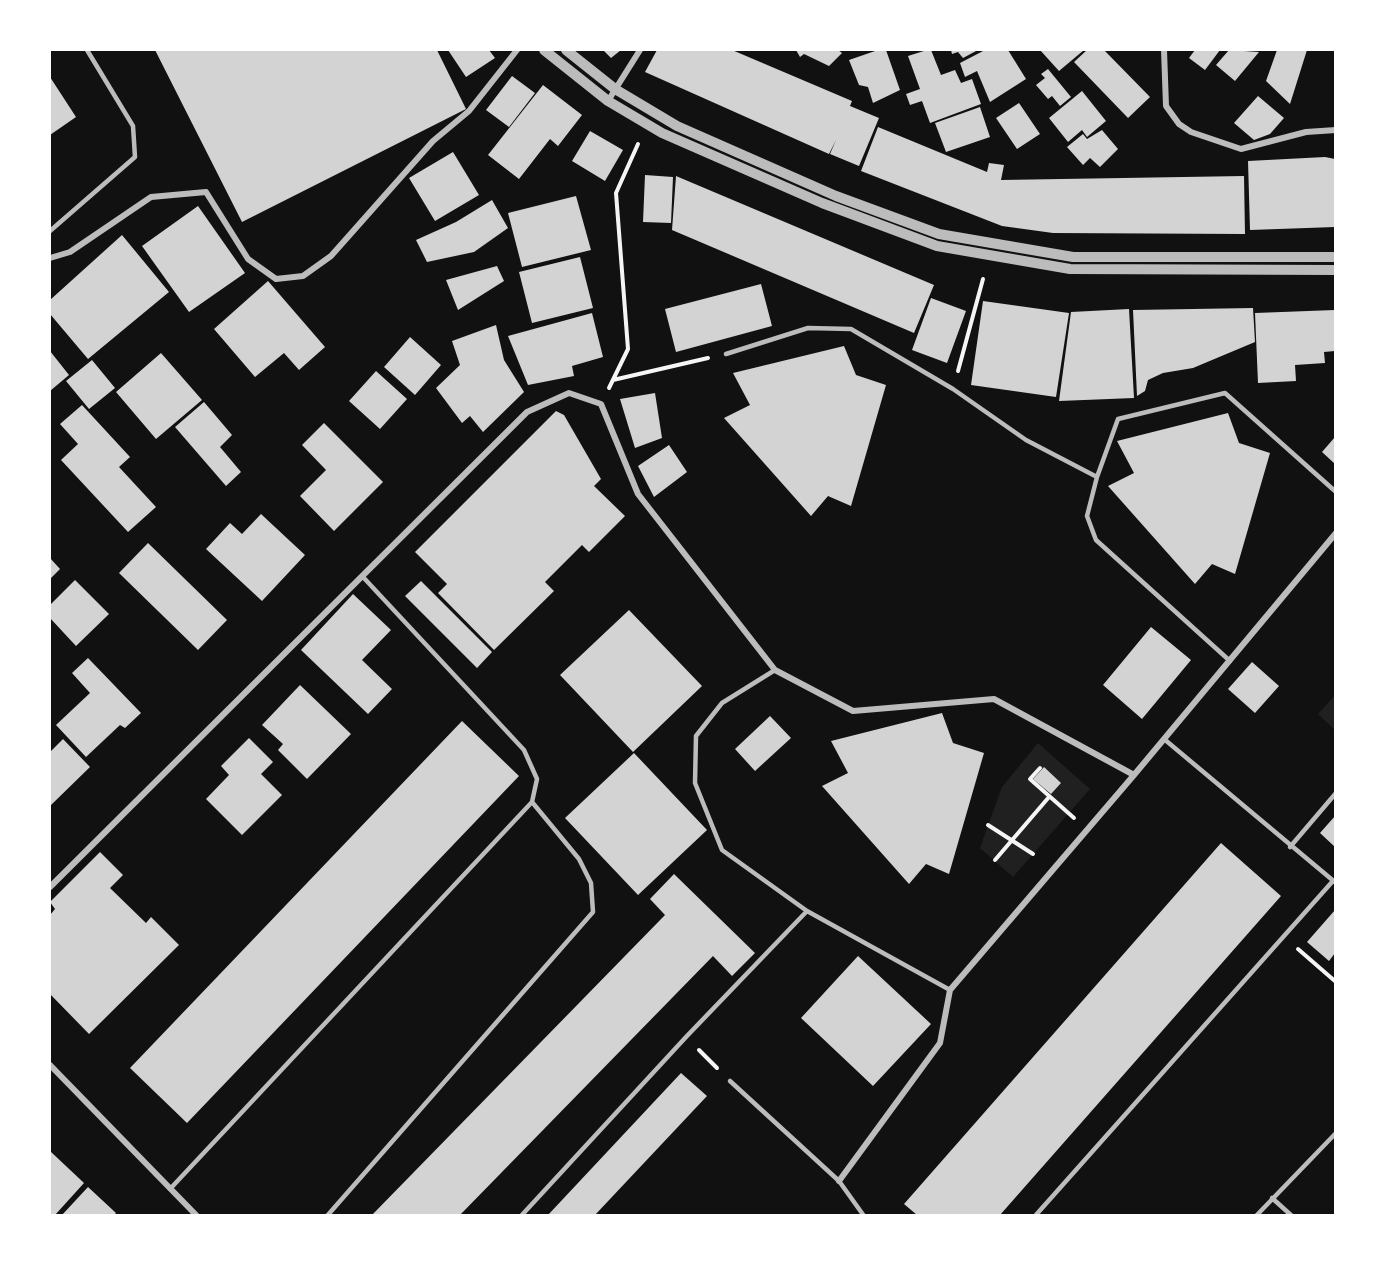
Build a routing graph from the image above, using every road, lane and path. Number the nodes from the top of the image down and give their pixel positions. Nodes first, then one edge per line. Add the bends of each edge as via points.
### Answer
1 (87, 50) edge
2 (517, 50) edge
3 (544, 50) edge
4 (566, 50) edge
5 (640, 50) edge
6 (1164, 50) edge
7 (615, 89) junction
8 (608, 101) junction
9 (646, 125) junction
10 (1335, 130) edge
11 (50, 231) edge
12 (1335, 257) edge
13 (50, 258) edge
14 (1335, 270) edge
15 (983, 279) dead end
16 (726, 354) joint
17 (612, 380) junction
18 (953, 389) junction
19 (600, 404) junction
20 (1097, 477) junction
21 (1335, 492) edge
22 (1335, 533) edge
23 (363, 577) junction
24 (1230, 661) junction
25 (775, 670) junction
26 (1164, 739) junction
27 (1040, 768) dead end
28 (1134, 775) junction
29 (1335, 793) edge
30 (1049, 797) junction
31 (532, 802) junction
32 (988, 825) dead end
33 (1087, 830) junction
34 (1012, 840) junction
35 (1290, 847) junction
36 (1033, 854) dead end
37 (994, 860) dead end
38 (1334, 883) edge
39 (50, 887) edge
40 (807, 911) junction
41 (1284, 937) junction
42 (1335, 982) edge
43 (950, 990) junction
44 (686, 1037) junction
45 (50, 1065) edge
46 (730, 1081) joint
47 (1335, 1133) edge
48 (839, 1181) junction
49 (170, 1190) junction
50 (1272, 1198) junction
51 (197, 1215) edge
52 (327, 1215) edge
53 (521, 1215) edge
54 (864, 1215) edge
55 (1035, 1215) edge
56 (1256, 1215) edge
57 (1292, 1215) edge

1 - 11 lane via 133,126 135,157
2 - 13 street via 469,111 433,141 331,256 303,276 276,279 248,260 206,192 151,197 70,252
3 - 8 street
4 - 7 street
5 - 7 street
6 - 10 street via 1166,106 1179,124 1191,132 1242,149 1306,132
7 - 8 street
7 - 12 street via 677,126 836,196 939,234 1072,257
8 - 9 street
9 - 14 street via 822,204 937,246 1070,269
9 - 17 path via 616,193 628,349
15 - 18 path
16 - 17 path
16 - 18 lane via 808,328 851,329
17 - 19 path
18 - 20 lane via 1026,440
19 - 23 street via 569,393 527,412
19 - 25 street via 638,494
20 - 21 lane via 1118,419 1225,393
20 - 24 lane via 1087,516 1096,540
22 - 24 street
23 - 31 lane via 524,750 537,779
23 - 39 street
24 - 26 street
25 - 28 street via 853,711 994,699
25 - 40 lane via 722,703 696,736 695,783 722,850
26 - 28 street
26 - 35 lane
27 - 30 path via 1030,779
28 - 33 street
29 - 35 lane
30 - 33 path
30 - 34 path
31 - 49 lane
31 - 52 lane via 579,859 591,883 593,912
32 - 34 path
33 - 43 street
34 - 36 path
34 - 37 path
35 - 38 lane
38 - 41 lane
40 - 43 lane
40 - 44 lane
41 - 42 path
41 - 55 lane
43 - 48 street via 940,1043
44 - 46 path
44 - 53 lane
45 - 49 street
46 - 48 lane
47 - 50 lane
48 - 54 lane
49 - 51 street
50 - 56 lane
50 - 57 lane

